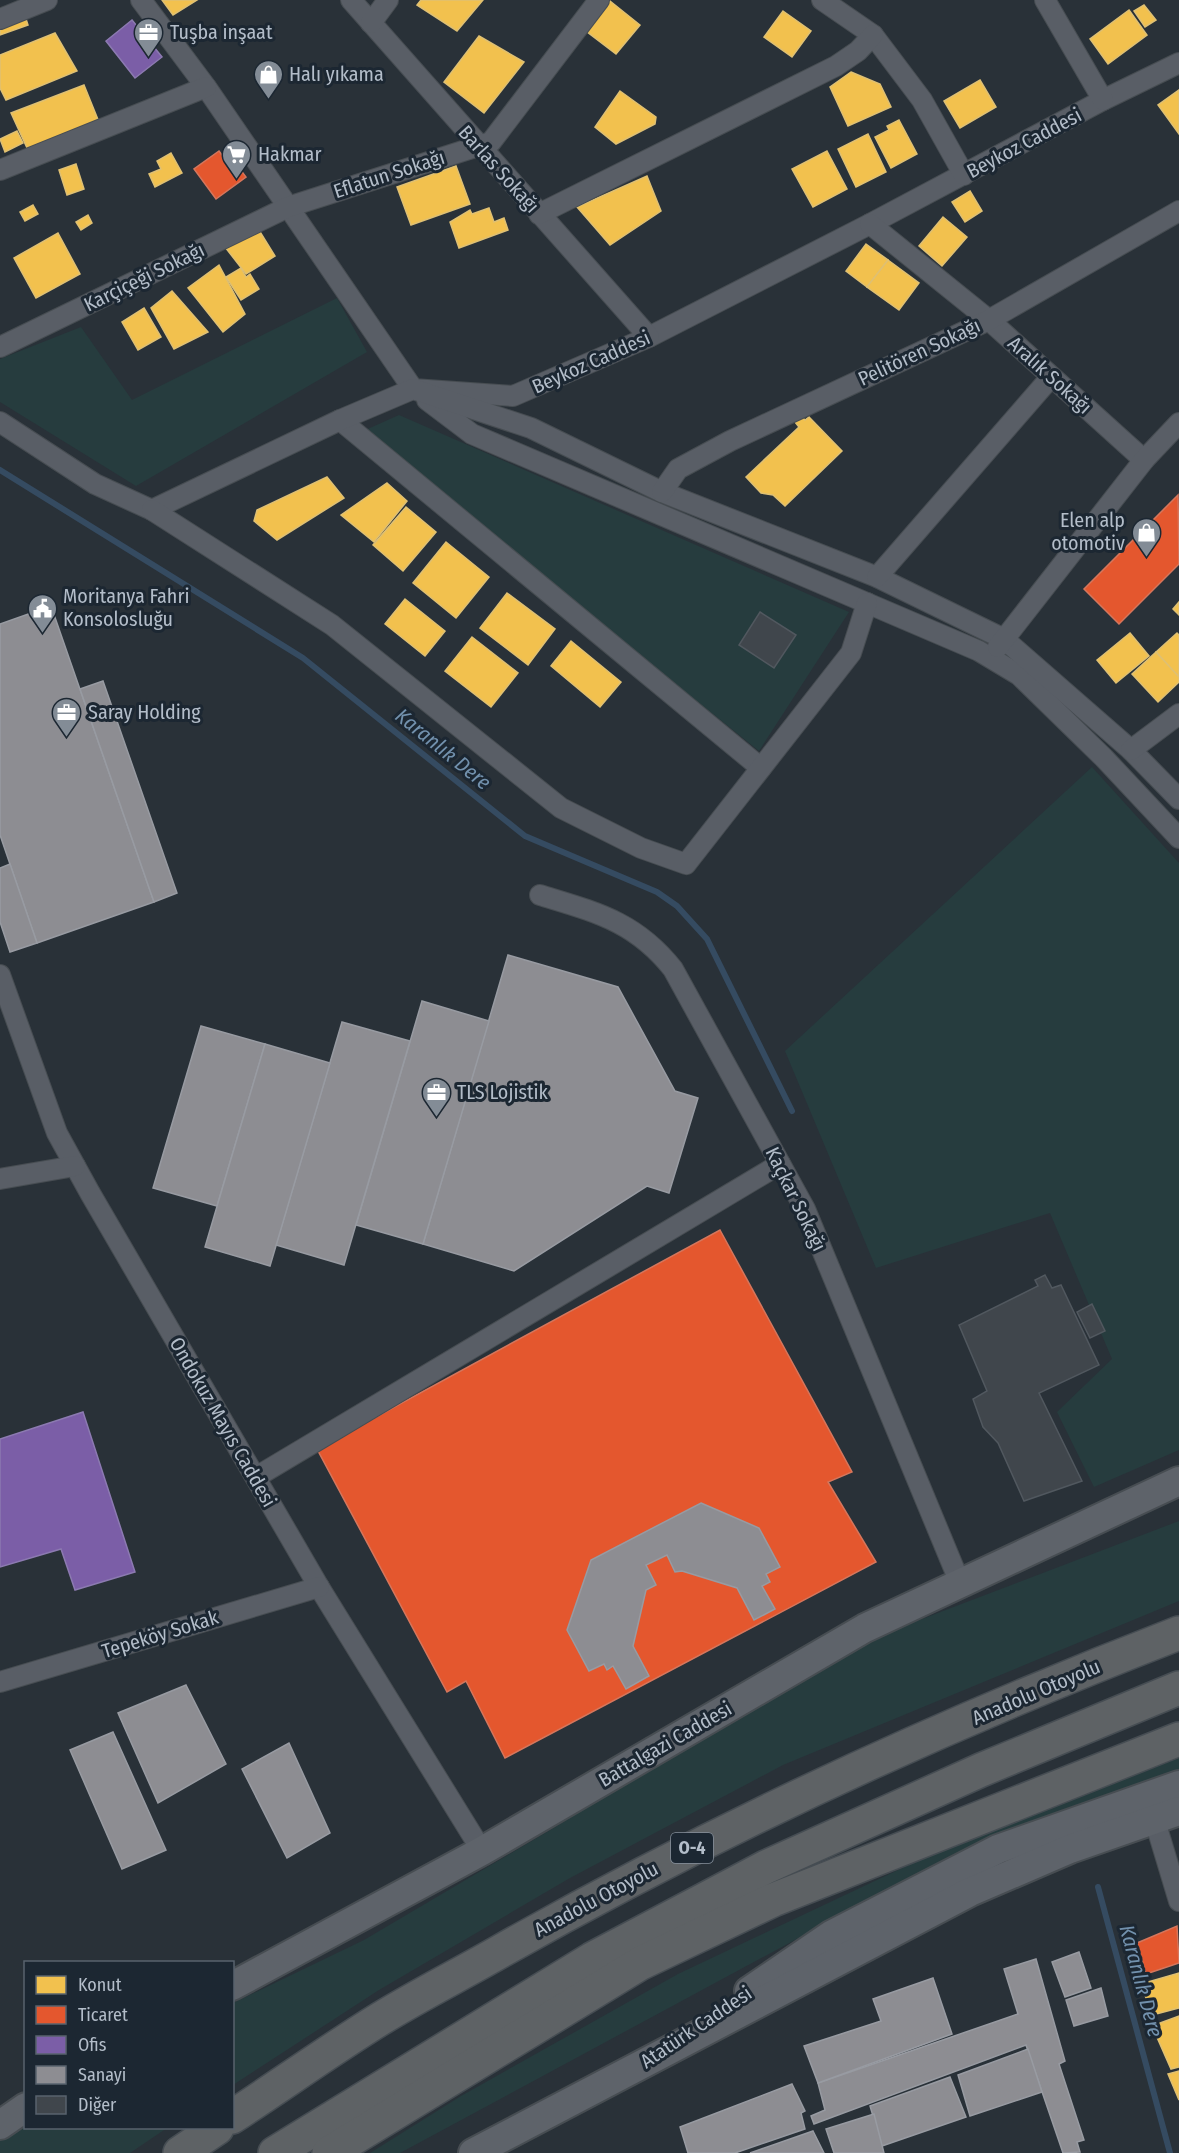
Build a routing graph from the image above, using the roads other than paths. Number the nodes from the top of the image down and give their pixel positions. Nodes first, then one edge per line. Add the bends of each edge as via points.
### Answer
1 (47, 0) edge
2 (141, 0) edge
3 (351, 0) edge
4 (388, 0) edge
5 (599, 0) edge
6 (822, 0) edge
7 (1045, 0) edge
8 (0, 19) edge
9 (371, 23) junction
10 (873, 35) junction
11 (1179, 63) edge
12 (206, 87) junction
13 (1103, 100) junction
14 (478, 146) junction
15 (0, 170) edge
16 (964, 175) junction
17 (288, 207) junction
18 (1179, 211) edge
19 (539, 214) junction
20 (870, 224) junction
21 (989, 320) junction
22 (649, 337) junction
23 (0, 347) edge
24 (1051, 377) junction
25 (413, 389) junction
26 (340, 420) junction
27 (0, 422) edge
28 (1179, 423) edge
29 (1144, 460) junction
30 (662, 492) junction
31 (152, 510) junction
32 (877, 577) junction
33 (867, 603) junction
34 (1004, 639) junction
35 (989, 657) junction
36 (1179, 714) edge
37 (1131, 750) junction
38 (761, 768) junction
39 (1179, 799) edge
40 (1179, 838) edge
41 (540, 895) dead end
42 (0, 975) edge
43 (780, 1164) junction
44 (75, 1166) junction
45 (0, 1179) edge
46 (256, 1477) junction
47 (1179, 1481) edge
48 (1179, 1490) edge
49 (1104, 1515) junction
50 (960, 1583) junction
51 (319, 1587) junction
52 (1179, 1633) edge
53 (0, 1682) edge
54 (1179, 1688) edge
55 (1179, 1739) edge
56 (1179, 1785) edge
57 (1167, 1815) edge
58 (482, 1851) junction
59 (1179, 1901) edge
60 (234, 1985) edge
61 (631, 2072) junction
62 (24, 2108) edge
63 (234, 2116) edge
64 (0, 2125) edge
65 (214, 2129) edge
66 (180, 2153) edge
67 (275, 2153) edge
68 (329, 2153) edge
69 (473, 2153) edge

1 - 8 street
2 - 12 street
3 - 9 street, Barlas Sokağı
4 - 9 street
5 - 14 street, Eflatun Sokağı via 491,142
6 - 10 street
7 - 13 street
9 - 14 street, Barlas Sokağı
10 - 16 street via 922,100
10 - 19 street via 836,66
11 - 13 street, Beykoz Caddesi
12 - 15 street
12 - 17 street
13 - 16 street, Beykoz Caddesi
14 - 17 street, Eflatun Sokağı
14 - 19 street, Barlas Sokağı
16 - 20 street, Beykoz Caddesi
17 - 23 street, Karçiçeği Sokağı
17 - 25 street
18 - 21 street, Pelitören Sokağı
19 - 22 street, Barlas Sokağı
20 - 21 street, Aralık Sokağı
20 - 22 street, Beykoz Caddesi
21 - 24 street, Aralık Sokağı
21 - 30 street, Pelitören Sokağı via 730,441 678,469
22 - 25 street, Beykoz Caddesi via 513,396
24 - 29 street, Aralık Sokağı
24 - 32 street
25 - 26 street
25 - 30 street via 531,428
25 - 33 street via 472,434
26 - 31 street
26 - 38 street
27 - 31 street via 95,484
28 - 29 street
29 - 34 street
30 - 32 street
31 - 38 street via 332,625 561,808 641,848 686,864
32 - 34 street
33 - 35 street
33 - 38 street via 851,653
34 - 35 street
34 - 37 street
35 - 40 street via 1018,675
36 - 37 street
37 - 39 street
41 - 43 street, Kaçkar Sokağı via 616,920 662,955 684,987
42 - 44 street, Ondokuz Mayıs Caddesi via 57,1132
43 - 46 street
43 - 50 street, Kaçkar Sokağı via 805,1209
44 - 45 street
44 - 46 street, Ondokuz Mayıs Caddesi
46 - 51 street, Ondokuz Mayıs Caddesi
47 - 49 main road, Battalgazi Caddesi
48 - 49 main road, Battalgazi Caddesi
49 - 50 main road, Battalgazi Caddesi
50 - 58 main road, Battalgazi Caddesi via 865,1628
51 - 53 street, Tepeköy Sokak
51 - 58 street, Ondokuz Mayıs Caddesi
52 - 63 highway, Anadolu Otoyolu / O-4 via 1104,1662 755,1816 584,1904 380,2019
54 - 67 highway, O-4 via 1021,1752 766,1866 592,1959
55 - 68 highway via 773,1900 651,1958
56 - 61 main road, Atatürk Caddesi via 998,1849 831,1935
57 - 59 street
57 - 61 main road, Atatürk Caddesi via 1070,1849 970,1892
58 - 60 main road, Battalgazi Caddesi
61 - 69 main road
62 - 64 main road
65 - 66 highway

